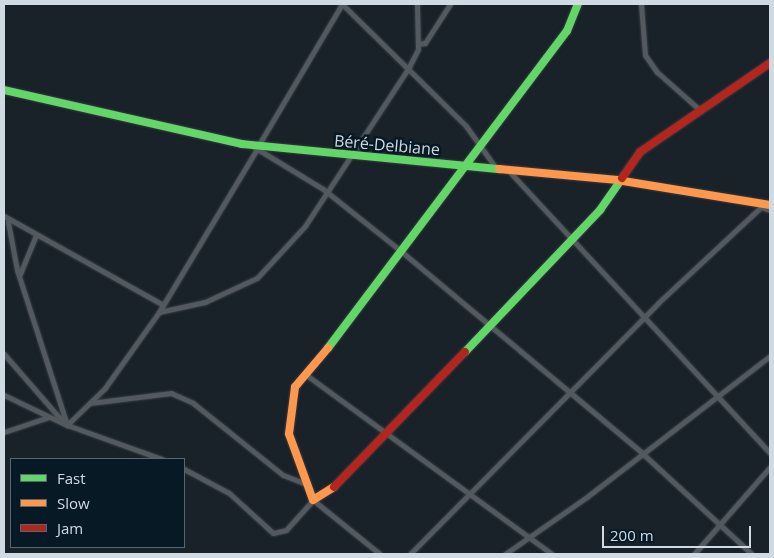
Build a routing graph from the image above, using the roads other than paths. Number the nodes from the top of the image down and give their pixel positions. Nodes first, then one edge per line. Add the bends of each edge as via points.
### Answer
1 (417, 4) edge
2 (450, 4) edge
3 (578, 4) edge
4 (641, 4) edge
5 (418, 44) junction
6 (770, 63) edge
7 (409, 67) junction
8 (4, 90) edge
9 (701, 111) junction
10 (255, 146) junction
11 (483, 146) junction
12 (352, 155) junction
13 (467, 166) junction
14 (496, 168) junction
15 (507, 169) junction
16 (617, 180) junction
17 (327, 193) junction
18 (770, 205) edge
19 (761, 207) junction
20 (770, 210) edge
21 (4, 216) edge
22 (8, 222) junction
23 (36, 235) junction
24 (571, 239) junction
25 (403, 252) junction
26 (20, 274) junction
27 (163, 305) junction
28 (159, 312) junction
29 (644, 318) junction
30 (487, 324) junction
31 (4, 354) edge
32 (770, 356) edge
33 (305, 374) junction
34 (4, 395) edge
35 (569, 395) junction
36 (719, 396) junction
37 (90, 403) junction
38 (48, 416) junction
39 (66, 425) junction
40 (388, 430) junction
41 (4, 432) edge
42 (642, 453) junction
43 (770, 453) edge
44 (159, 458) edge
45 (770, 467) edge
46 (185, 470) edge
47 (307, 484) junction
48 (469, 492) junction
49 (313, 500) junction
50 (720, 524) junction
51 (526, 540) junction
52 (380, 554) edge
53 (410, 554) edge
54 (505, 554) edge
55 (552, 554) edge
56 (694, 554) edge
57 (752, 554) edge

1 - 5 street
2 - 5 street via 425,43
3 - 11 street via 567,31
4 - 9 street via 645,55 657,72
5 - 7 street
6 - 9 street
7 - 10 street via 342,4
7 - 11 street
7 - 12 street
8 - 10 street, Béré-Delbiane
9 - 16 street via 640,152
10 - 12 street, Béré-Delbiane
10 - 17 street
10 - 27 street
11 - 13 street
11 - 14 street
12 - 13 street, Béré-Delbiane
12 - 17 street
13 - 14 street, Béré-Delbiane
13 - 25 street
14 - 15 street, Béré-Delbiane
15 - 16 street, Béré-Delbiane
15 - 24 street
16 - 19 street, Béré-Delbiane
16 - 24 street via 600,210
17 - 25 street
17 - 28 street via 305,226 258,278 205,302
18 - 19 street, Béré-Delbiane
19 - 20 street
19 - 29 street
21 - 22 street
22 - 23 street
22 - 26 street
23 - 26 street
23 - 27 street
24 - 29 street
24 - 30 street
25 - 30 street
25 - 33 street
26 - 39 street
27 - 28 street
28 - 37 street
29 - 35 street
29 - 36 street
30 - 35 street
30 - 40 street
31 - 39 street
32 - 36 street
33 - 40 street
33 - 47 street via 295,387 289,434
34 - 38 street
35 - 42 street
35 - 48 street via 500,467
36 - 42 street
36 - 43 street
37 - 39 street
37 - 47 street via 171,393 200,409 283,475
38 - 39 street
38 - 41 street
39 - 44 street
40 - 48 street
40 - 49 street via 343,481
42 - 50 street
42 - 51 street
45 - 50 street
46 - 49 street via 229,493 273,533 286,530
47 - 49 street
48 - 51 street
48 - 53 street
49 - 52 street
50 - 56 street
50 - 57 street
51 - 54 street
51 - 55 street

